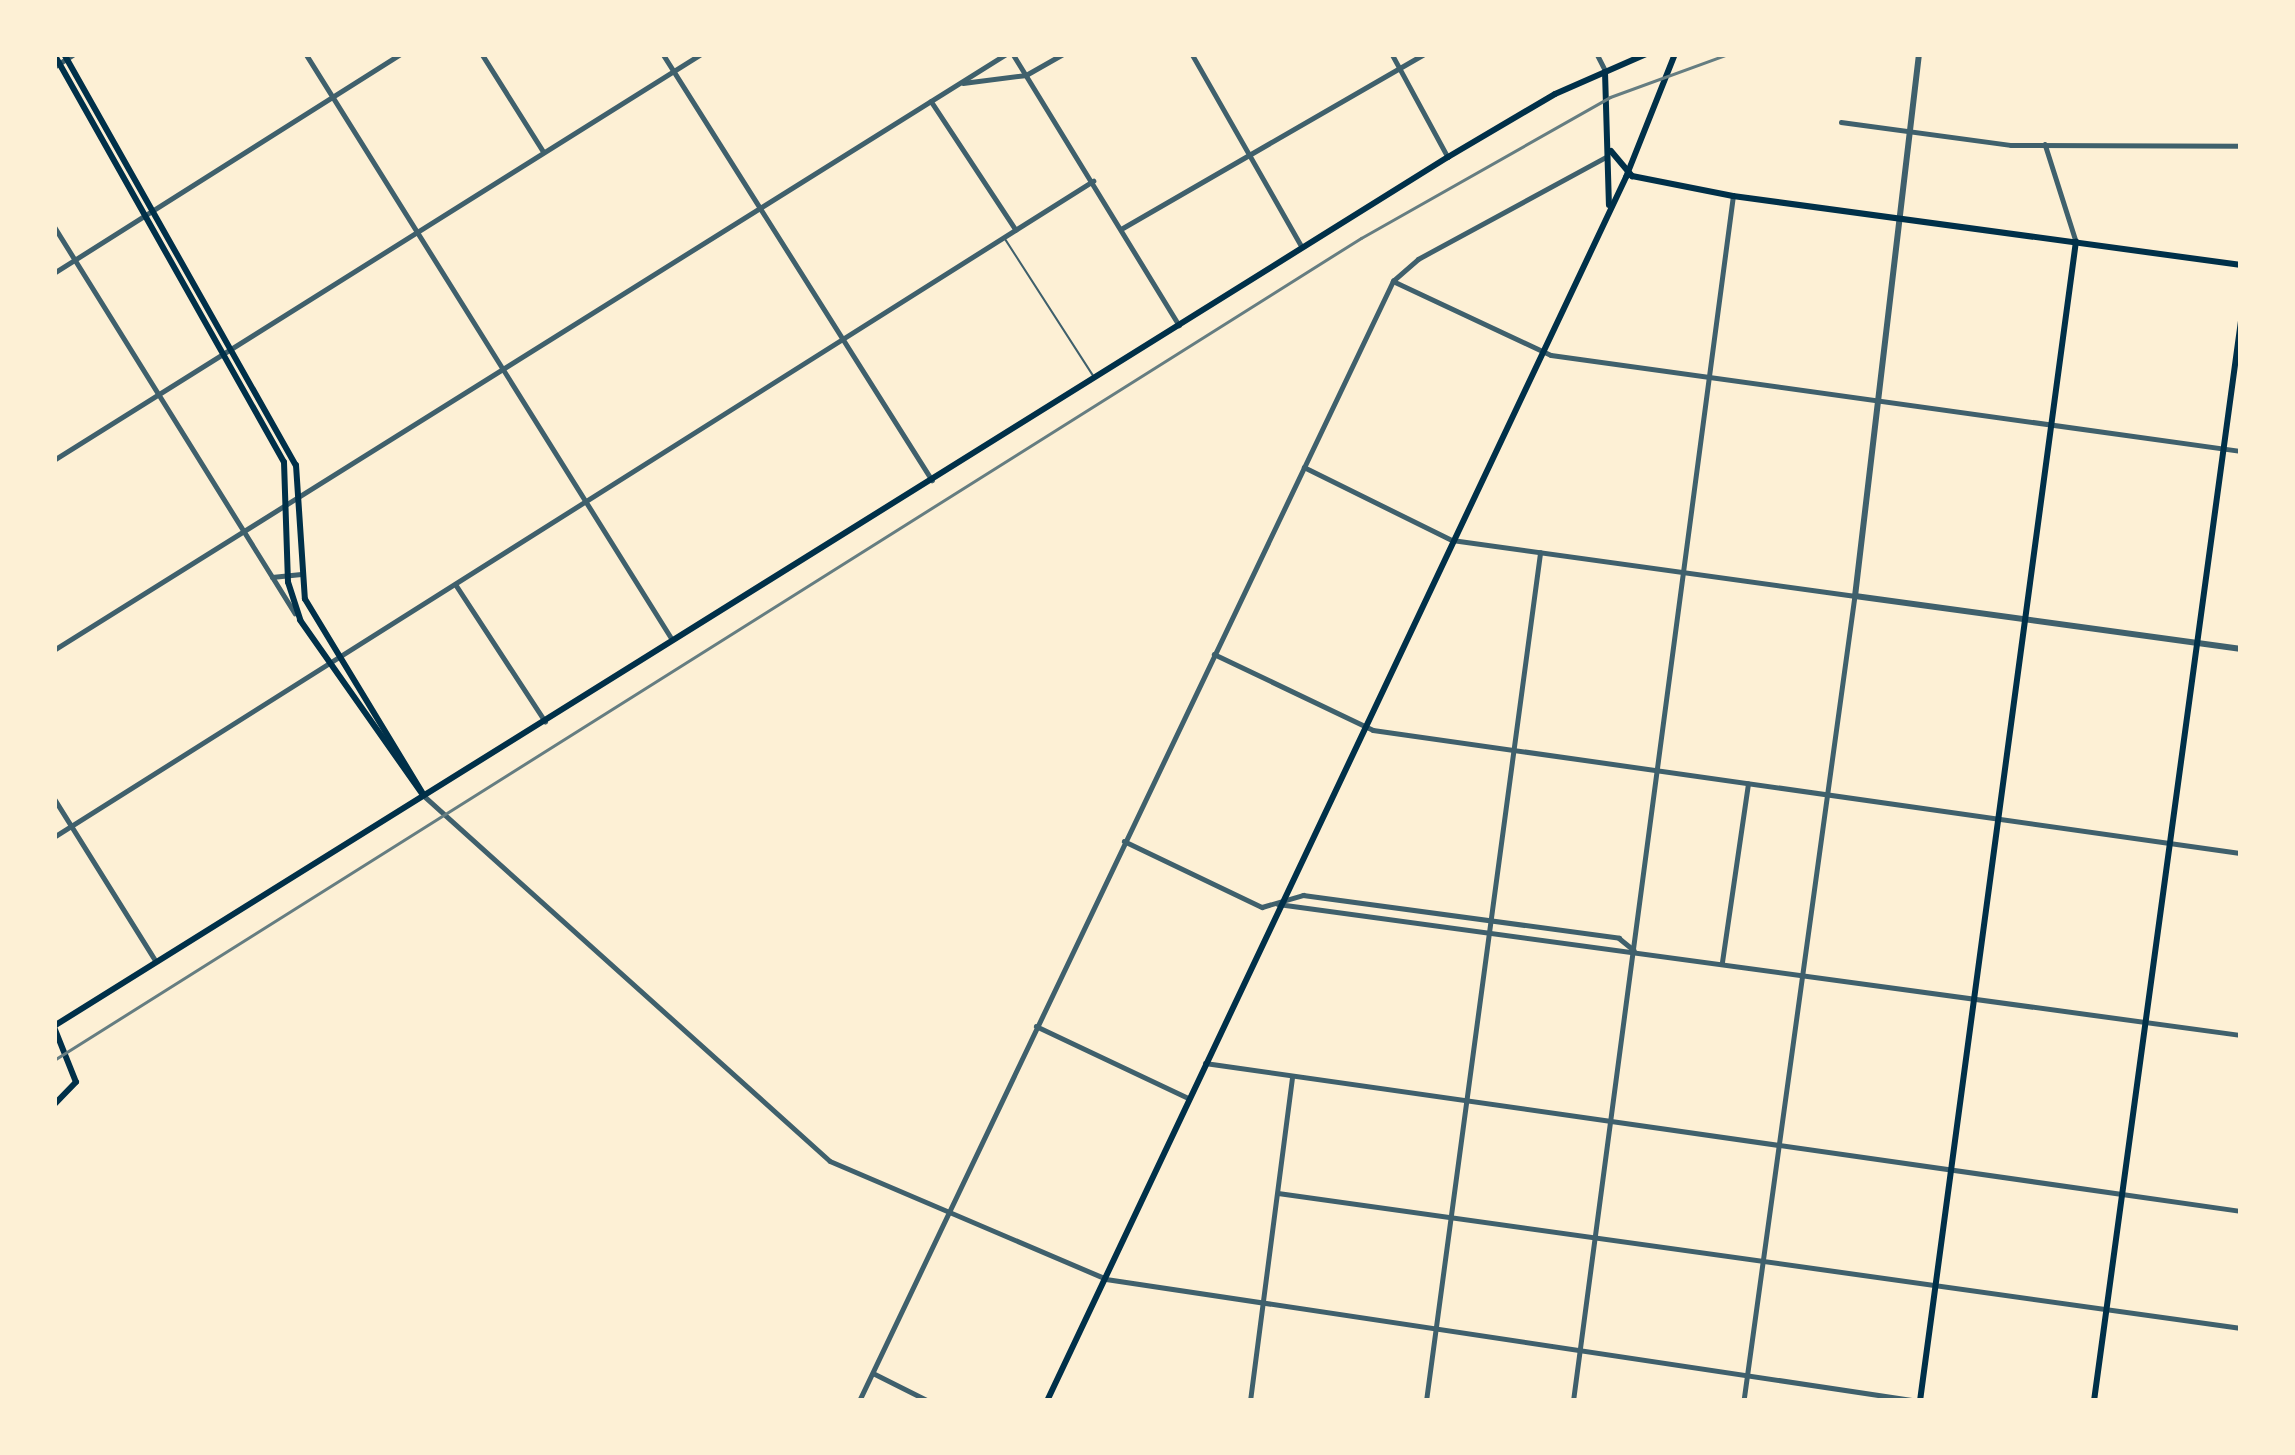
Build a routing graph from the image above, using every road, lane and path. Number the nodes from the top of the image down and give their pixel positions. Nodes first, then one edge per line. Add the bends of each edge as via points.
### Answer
1 (54, 54) edge
2 (306, 54) edge
3 (401, 54) edge
4 (482, 54) edge
5 (663, 54) edge
6 (701, 54) edge
7 (1009, 54) edge
8 (1063, 54) edge
9 (1192, 54) edge
10 (1392, 54) edge
11 (1424, 54) edge
12 (1597, 54) edge
13 (1646, 54) edge
14 (1675, 54) edge
15 (1919, 54) edge
16 (64, 59) edge
17 (1400, 68) junction
18 (674, 71) junction
19 (1605, 72) junction
20 (1026, 75) junction
21 (958, 84) junction
22 (333, 97) junction
23 (931, 101) junction
24 (1841, 122) dead end
25 (1910, 134) junction
26 (2045, 144) junction
27 (2241, 146) edge
28 (543, 151) junction
29 (1611, 151) junction
30 (1250, 154) junction
31 (1448, 157) junction
32 (1628, 174) junction
33 (1093, 181) junction
34 (1733, 196) junction
35 (1609, 207) junction
36 (761, 208) junction
37 (153, 211) junction
38 (144, 216) junction
39 (1900, 218) junction
40 (54, 226) edge
41 (1121, 229) junction
42 (1016, 230) junction
43 (416, 231) junction
44 (1005, 237) junction
45 (2076, 241) junction
46 (1302, 248) junction
47 (75, 260) junction
48 (2241, 265) edge
49 (54, 273) edge
50 (1393, 281) junction
51 (2241, 321) edge
52 (1179, 325) junction
53 (843, 339) junction
54 (231, 349) junction
55 (1540, 352) junction
56 (222, 355) junction
57 (503, 370) junction
58 (1095, 378) junction
59 (1710, 381) junction
60 (160, 393) junction
61 (1878, 404) junction
62 (2053, 429) junction
63 (2223, 449) junction
64 (2241, 452) edge
65 (54, 460) edge
66 (1304, 467) junction
67 (933, 481) junction
68 (302, 495) junction
69 (289, 503) junction
70 (588, 506) junction
71 (243, 531) junction
72 (1452, 539) junction
73 (1540, 553) junction
74 (1685, 573) junction
75 (301, 574) junction
76 (272, 577) junction
77 (288, 578) junction
78 (456, 585) junction
79 (1855, 596) junction
80 (300, 620) junction
81 (2027, 620) junction
82 (673, 642) junction
83 (2198, 644) junction
84 (54, 650) edge
85 (2241, 650) edge
86 (1214, 654) junction
87 (340, 656) junction
88 (329, 664) junction
89 (545, 721) junction
90 (1363, 727) junction
91 (1514, 751) junction
92 (1658, 771) junction
93 (1748, 784) junction
94 (423, 795) junction
95 (1831, 796) junction
96 (54, 798) edge
97 (2000, 819) junction
98 (72, 826) junction
99 (54, 837) edge
100 (1124, 841) junction
101 (2170, 843) junction
102 (2241, 853) edge
103 (1278, 904) junction
104 (1492, 922) junction
105 (1490, 934) junction
106 (1634, 950) junction
107 (157, 963) junction
108 (1722, 963) junction
109 (1805, 974) junction
110 (1977, 998) junction
111 (2146, 1022) junction
112 (54, 1026) edge
113 (1036, 1026) junction
114 (2241, 1035) edge
115 (1204, 1063) junction
116 (1292, 1078) junction
117 (1188, 1098) junction
118 (1466, 1101) junction
119 (54, 1105) edge
120 (1611, 1121) junction
121 (1781, 1145) junction
122 (1953, 1170) junction
123 (1278, 1192) junction
124 (2122, 1194) junction
125 (950, 1208) junction
126 (2241, 1211) edge
127 (1451, 1217) junction
128 (1595, 1237) junction
129 (1764, 1261) junction
130 (1106, 1279) junction
131 (1936, 1285) junction
132 (1263, 1301) junction
133 (2106, 1309) junction
134 (1436, 1328) junction
135 (2241, 1328) edge
136 (1580, 1350) junction
137 (873, 1373) junction
138 (1748, 1375) junction
139 (860, 1401) edge
140 (929, 1401) edge
141 (1047, 1401) edge
142 (1250, 1401) edge
143 (1426, 1401) edge
144 (1573, 1401) edge
145 (1744, 1401) edge
146 (1919, 1401) edge
147 (2094, 1401) edge

1 - 16 main road
2 - 22 street
3 - 22 street
4 - 28 street
5 - 18 street
6 - 18 street
7 - 20 street
7 - 21 street
8 - 20 street
9 - 30 street
10 - 17 street
11 - 17 street
12 - 19 street
13 - 19 main road
14 - 32 main road
15 - 25 street
16 - 37 main road
16 - 38 main road
17 - 30 street
17 - 31 street
18 - 28 street
18 - 36 street
19 - 29 main road
19 - 31 main road
20 - 21 street
20 - 33 street
21 - 23 street
22 - 37 street
22 - 43 street
23 - 36 street
23 - 42 street
24 - 25 street
25 - 26 street
25 - 39 street
26 - 27 street
26 - 45 street
28 - 43 street
29 - 32 main road
29 - 35 main road
29 - 50 street via 1418,259
30 - 41 street
30 - 46 street
31 - 46 main road
32 - 34 main road
32 - 35 main road
33 - 41 street
33 - 42 street
34 - 39 main road
34 - 59 street
35 - 55 main road
36 - 53 street
36 - 57 street
37 - 38 street
37 - 54 main road
38 - 47 street
38 - 56 main road
39 - 45 main road
39 - 61 street
40 - 47 street
41 - 52 street
42 - 44 street
43 - 54 street
43 - 57 street
44 - 53 street
44 - 58 lane
45 - 48 main road
45 - 62 main road
46 - 52 main road
47 - 49 street
47 - 60 street
50 - 55 street
50 - 66 street
51 - 63 main road
52 - 58 main road
53 - 67 street
53 - 70 street
54 - 56 street
54 - 68 main road via 296,465
55 - 59 street
55 - 72 main road
56 - 60 street
56 - 69 main road via 284,462
57 - 68 street
57 - 70 street
58 - 67 main road
59 - 61 street
59 - 74 street
60 - 65 street
60 - 71 street
61 - 62 street
61 - 79 street
62 - 63 street
62 - 81 main road
63 - 64 street
63 - 83 main road
66 - 72 street
66 - 86 street
67 - 82 main road
68 - 69 street
68 - 75 main road
69 - 71 street
69 - 77 main road
70 - 78 street
70 - 82 street
71 - 76 street
71 - 84 street
72 - 73 street
72 - 90 main road
73 - 74 street
73 - 91 street
74 - 79 street
74 - 92 street
75 - 77 street
75 - 87 main road via 310,612
76 - 77 street
76 - 80 street
77 - 80 main road
78 - 87 street
78 - 89 street
79 - 81 street
79 - 95 street
80 - 88 main road
81 - 83 street
81 - 97 main road
82 - 89 main road
83 - 85 street
83 - 101 main road
86 - 90 street
86 - 100 street
87 - 88 street
87 - 94 main road
88 - 94 main road
88 - 98 street
89 - 94 main road
90 - 91 street
90 - 103 main road
91 - 92 street
91 - 104 street
92 - 93 street
92 - 106 street
93 - 95 street
93 - 108 street
94 - 107 main road
94 - 125 street via 824,1157
95 - 97 street
95 - 109 street
96 - 98 street
97 - 101 street
97 - 110 main road
98 - 99 street
98 - 107 street
100 - 103 street via 1262,907
100 - 113 street
101 - 102 street
101 - 111 main road
103 - 104 street via 1303,895
103 - 105 street
103 - 115 main road
104 - 105 street
104 - 106 street via 1619,938
105 - 106 street
105 - 118 street
106 - 108 street
106 - 120 street
107 - 112 main road
108 - 109 street
109 - 110 street
109 - 121 street
110 - 111 street
110 - 122 main road
111 - 114 street
111 - 124 main road
112 - 119 main road via 76,1082
113 - 117 street
113 - 125 street
115 - 116 street
115 - 117 main road
116 - 118 street
116 - 123 street
117 - 130 main road
118 - 120 street
118 - 127 street
120 - 121 street
120 - 128 street
121 - 122 street
121 - 129 street
122 - 124 street
122 - 131 main road
123 - 127 street
123 - 132 street
124 - 126 street
124 - 133 main road
125 - 130 street
125 - 137 street
127 - 128 street
127 - 134 street
128 - 129 street
128 - 136 street
129 - 131 street
129 - 138 street
130 - 132 street
130 - 141 main road
131 - 133 street
131 - 146 main road
132 - 134 street
132 - 142 street
133 - 135 street
133 - 147 main road
134 - 136 street
134 - 143 street
136 - 138 street
136 - 144 street
137 - 139 street
137 - 140 street
138 - 145 street
138 - 146 street

